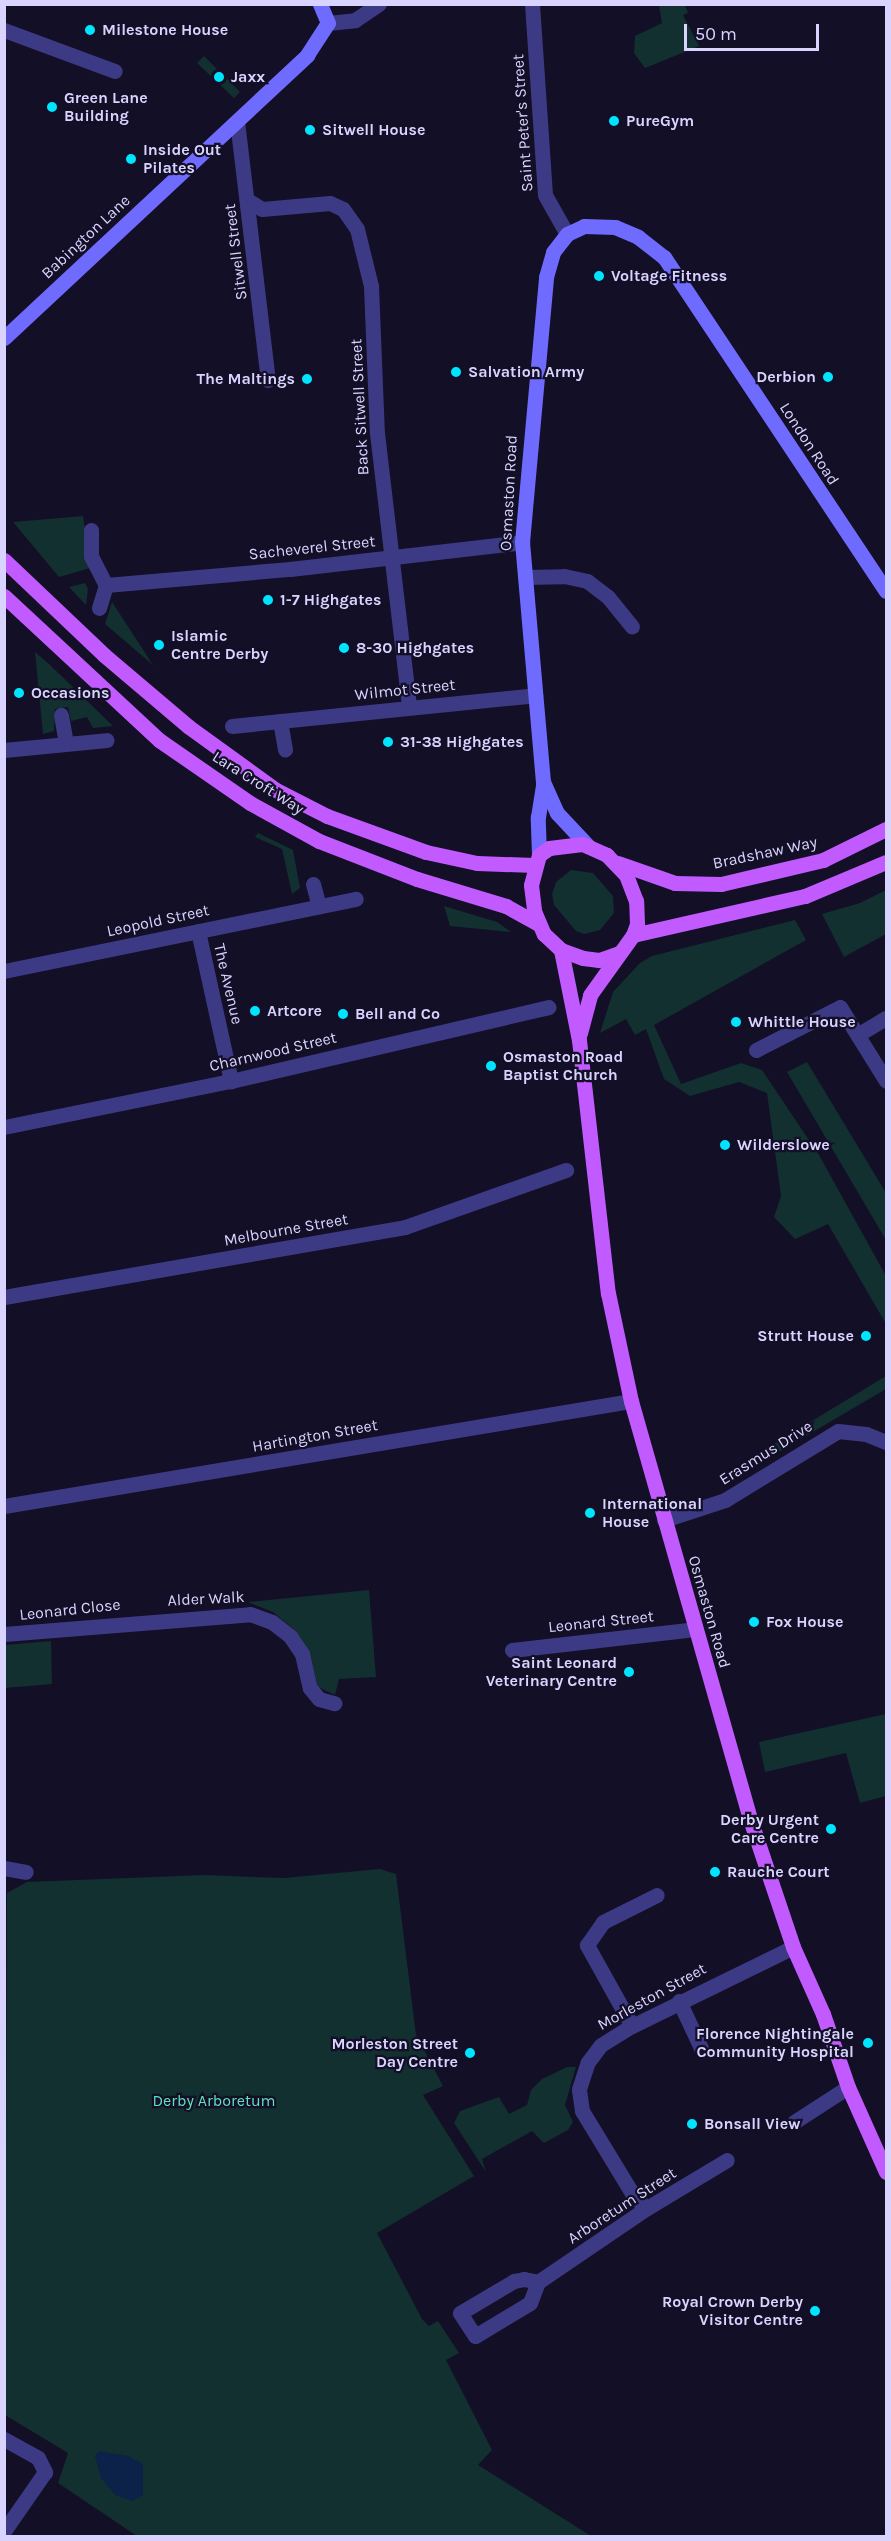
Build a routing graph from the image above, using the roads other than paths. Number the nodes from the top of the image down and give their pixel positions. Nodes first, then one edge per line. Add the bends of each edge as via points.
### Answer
1 (320, 4) edge
2 (379, 4) edge
3 (532, 4) edge
4 (328, 23) junction
5 (4, 30) edge
6 (116, 70) dead end
7 (237, 121) junction
8 (249, 201) junction
9 (567, 234) junction
10 (4, 338) edge
11 (268, 380) dead end
12 (91, 530) dead end
13 (522, 542) junction
14 (390, 558) junction
15 (4, 560) edge
16 (525, 577) junction
17 (106, 585) junction
18 (886, 591) edge
19 (4, 596) edge
20 (99, 608) dead end
21 (632, 627) dead end
22 (535, 695) junction
23 (409, 707) junction
24 (61, 715) dead end
25 (280, 721) junction
26 (232, 726) dead end
27 (107, 740) dead end
28 (66, 743) junction
29 (4, 750) edge
30 (285, 750) dead end
31 (543, 782) junction
32 (886, 829) edge
33 (588, 846) junction
34 (536, 860) junction
35 (613, 861) junction
36 (886, 862) edge
37 (313, 884) dead end
38 (356, 899) dead end
39 (319, 906) junction
40 (538, 924) junction
41 (198, 931) junction
42 (633, 935) junction
43 (561, 950) junction
44 (619, 953) junction
45 (4, 971) edge
46 (548, 1007) dead end
47 (886, 1018) edge
48 (859, 1034) junction
49 (579, 1040) junction
50 (756, 1050) dead end
51 (231, 1081) junction
52 (886, 1081) edge
53 (4, 1127) edge
54 (566, 1170) dead end
55 (4, 1297) edge
56 (631, 1401) junction
57 (886, 1442) edge
58 (4, 1506) edge
59 (664, 1520) junction
60 (138, 1621) joint
61 (695, 1629) junction
62 (4, 1634) edge
63 (512, 1650) dead end
64 (334, 1703) dead end
65 (4, 1868) edge
66 (26, 1872) dead end
67 (657, 1895) dead end
68 (793, 1947) junction
69 (680, 2001) junction
70 (632, 2026) junction
71 (701, 2048) dead end
72 (848, 2087) junction
73 (794, 2122) dead end
74 (726, 2160) dead end
75 (886, 2172) edge
76 (647, 2208) junction
77 (538, 2282) junction
78 (4, 2439) edge
79 (4, 2530) edge

1 - 4 street
2 - 4 street via 355,20
3 - 9 street, Saint Peter's Street via 545,195
4 - 7 street, Babington Lane via 307,54
5 - 6 street
7 - 8 street, Sitwell Street
7 - 10 street, Babington Lane
8 - 11 street, Sitwell Street
8 - 14 street, Back Sitwell Street via 262,209 330,203 343,209 357,229 372,294 377,433
9 - 13 street, Osmaston Road via 553,252 546,277
9 - 18 street, London Road via 589,225 615,227 638,237 664,257
12 - 17 street via 91,556
13 - 14 street, Sacheverel Street
13 - 16 street, Osmaston Road
14 - 17 street, Sacheverel Street
14 - 23 street, Back Sitwell Street
15 - 34 main road, Lara Croft Way via 104,655 189,728 276,790 336,820 426,852 477,863
16 - 21 street via 564,576 586,581 608,597
16 - 22 street, Osmaston Road
17 - 20 street
19 - 40 main road, Lara Croft Way via 146,729 250,803 319,841 417,879 506,906
22 - 23 street, Wilmot Street
22 - 31 street, Osmaston Road
23 - 25 street, Wilmot Street
24 - 28 street
25 - 26 street, Wilmot Street
25 - 30 street
27 - 28 street
28 - 29 street
31 - 33 street, Osmaston Road via 557,813
31 - 34 street, Osmaston Road
32 - 35 main road, Bradshaw Way via 823,860 721,884 675,883
33 - 34 main road via 558,845
33 - 35 main road
34 - 40 main road via 531,892
35 - 42 main road via 634,893 638,915
36 - 42 main road via 805,896
37 - 39 street
38 - 39 street, Leopold Street
39 - 41 street, Leopold Street
40 - 43 main road
41 - 45 street, Leopold Street
41 - 51 street, The Avenue
42 - 44 main road
43 - 44 main road via 590,960
43 - 49 main road, Osmaston Road
44 - 49 main road, Osmaston Road via 590,995
46 - 51 street, Charnwood Street
47 - 48 street
48 - 50 street via 840,1007
48 - 52 street
49 - 56 main road, Osmaston Road via 598,1229
51 - 53 street, Charnwood Street
54 - 55 street, Melbourne Street via 405,1227
56 - 58 street, Hartington Street
56 - 59 main road, Osmaston Road
57 - 59 street, Erasmus Drive via 866,1434 838,1431 725,1500
59 - 61 main road, Osmaston Road
60 - 62 street, Leonard Close
60 - 64 street, Alder Walk via 236,1614 262,1617 281,1628 297,1645 310,1688 319,1699
61 - 63 street, Leonard Street
61 - 68 main road, Osmaston Road via 750,1819
65 - 66 street
67 - 70 street via 603,1922 587,1945
68 - 69 street, Morleston Street
68 - 72 main road, Osmaston Road via 823,2014
69 - 70 street, Morleston Street
69 - 71 street
70 - 76 street, Morleston Street via 593,2054 583,2074 579,2099 585,2117 620,2175
72 - 73 street
72 - 75 main road, Osmaston Road
74 - 76 street, Arboretum Street
76 - 77 street, Arboretum Street
77 - 77 street via 530,2303 475,2336 460,2313 514,2281
78 - 79 street via 38,2458 45,2472

